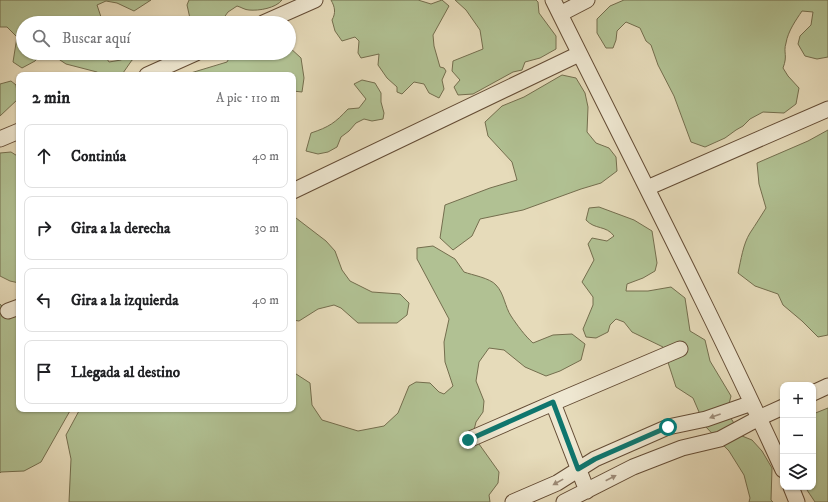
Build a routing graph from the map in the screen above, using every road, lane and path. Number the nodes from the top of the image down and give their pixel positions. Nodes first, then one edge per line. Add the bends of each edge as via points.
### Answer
1 (315, 0) edge
2 (553, 0) edge
3 (587, 0) edge
4 (560, 14) junction
5 (279, 16) edge
6 (579, 54) junction
7 (180, 60) edge
8 (154, 72) edge
9 (828, 109) edge
10 (16, 132) edge
11 (0, 139) edge
12 (647, 188) junction
13 (296, 190) edge
14 (680, 349) dead end
15 (828, 386) edge
16 (816, 392) edge
17 (553, 402) junction
18 (752, 403) junction
19 (780, 408) edge
20 (759, 418) junction
21 (468, 440) dead end
22 (780, 464) edge
23 (578, 469) junction
24 (587, 490) junction
25 (791, 490) edge
26 (513, 502) edge
27 (564, 502) edge
28 (797, 502) edge

1 - 5 street
2 - 4 street
3 - 4 street
4 - 6 street
6 - 12 street
6 - 13 street
7 - 8 street
9 - 12 street
10 - 11 street
12 - 18 street
14 - 17 street
15 - 16 street
17 - 21 street
17 - 23 street
18 - 20 street
18 -> 23 street via 706,419 668,427
19 - 20 street
20 - 22 street
24 -> 20 street via 633,467 682,448 720,439
23 - 24 street
23 -> 26 street via 557,483
24 - 27 street
25 - 28 street

